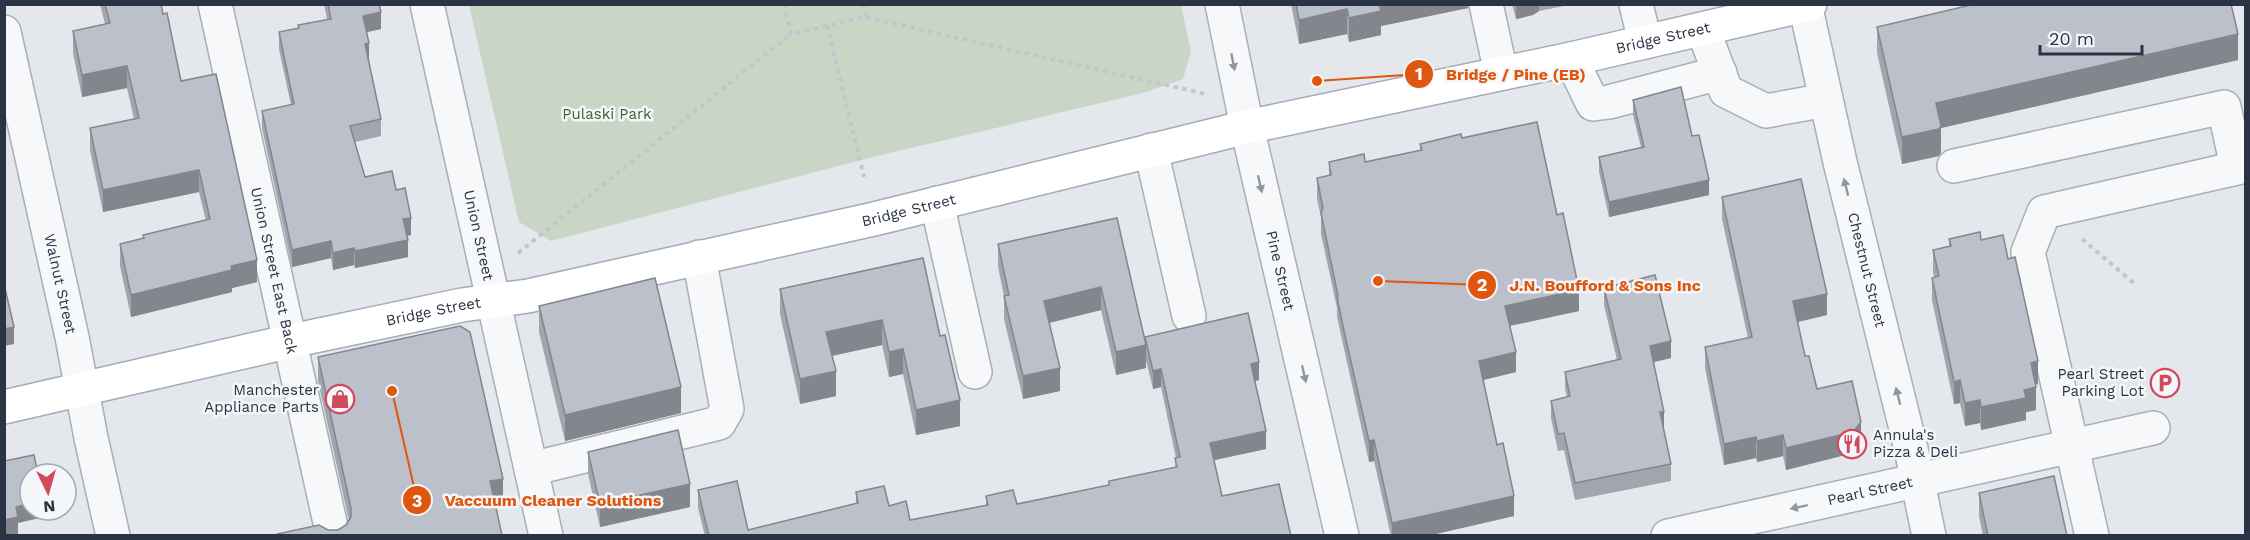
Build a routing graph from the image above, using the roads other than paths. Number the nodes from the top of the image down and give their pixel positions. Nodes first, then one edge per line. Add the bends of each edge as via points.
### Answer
1 (215, 4) edge
2 (427, 4) edge
3 (1222, 4) edge
4 (1486, 4) edge
5 (1636, 4) edge
6 (1807, 5) edge
7 (1703, 29) junction
8 (4, 32) edge
9 (1646, 42) junction
10 (1571, 59) junction
11 (1501, 73) junction
12 (1720, 73) junction
13 (1826, 100) junction
14 (1247, 126) junction
15 (1151, 150) junction
16 (1954, 166) dead end
17 (2241, 166) edge
18 (937, 203) junction
19 (699, 257) junction
20 (493, 301) junction
21 (1189, 316) dead end
22 (291, 341) junction
23 (975, 372) dead end
24 (82, 388) junction
25 (4, 406) edge
26 (2153, 428) dead end
27 (2072, 445) junction
28 (531, 469) junction
29 (1918, 481) junction
30 (113, 536) edge
31 (333, 536) edge
32 (546, 536) edge
33 (1341, 536) edge
34 (1668, 536) edge
35 (1929, 536) edge
36 (2092, 536) edge

1 - 22 street, Union Street East Back
2 - 20 street, Union Street
3 -> 14 street, Pine Street
4 - 11 street
5 - 9 street
6 - 7 main road, Bridge Street
6 - 13 street, Chestnut Street
7 - 9 main road, Bridge Street
7 - 12 street
8 - 24 street, Walnut Street
9 - 10 main road, Bridge Street
10 - 11 main road, Bridge Street
10 - 12 street via 1593,104
11 - 14 main road, Bridge Street
12 - 13 street via 1726,91 1766,111
29 -> 13 street, Chestnut Street
14 - 15 main road, Bridge Street
14 -> 33 street, Pine Street
15 - 18 main road, Bridge Street
15 - 21 street
16 - 17 street via 2224,107
17 - 27 street via 2044,212 2028,252
18 - 19 main road, Bridge Street
18 - 23 street
19 - 20 main road, Bridge Street
19 - 28 street via 727,409 719,423
20 - 22 main road, Bridge Street
20 - 28 street, Union Street
22 - 24 main road, Bridge Street
22 - 31 street, Union Street East Back
24 - 25 main road, Bridge Street
24 - 30 street, Walnut Street
26 - 27 street, Pearl Street
27 - 29 street, Pearl Street
27 - 36 street
28 - 32 street, Union Street
29 -> 34 street, Pearl Street
29 - 35 street, Chestnut Street

